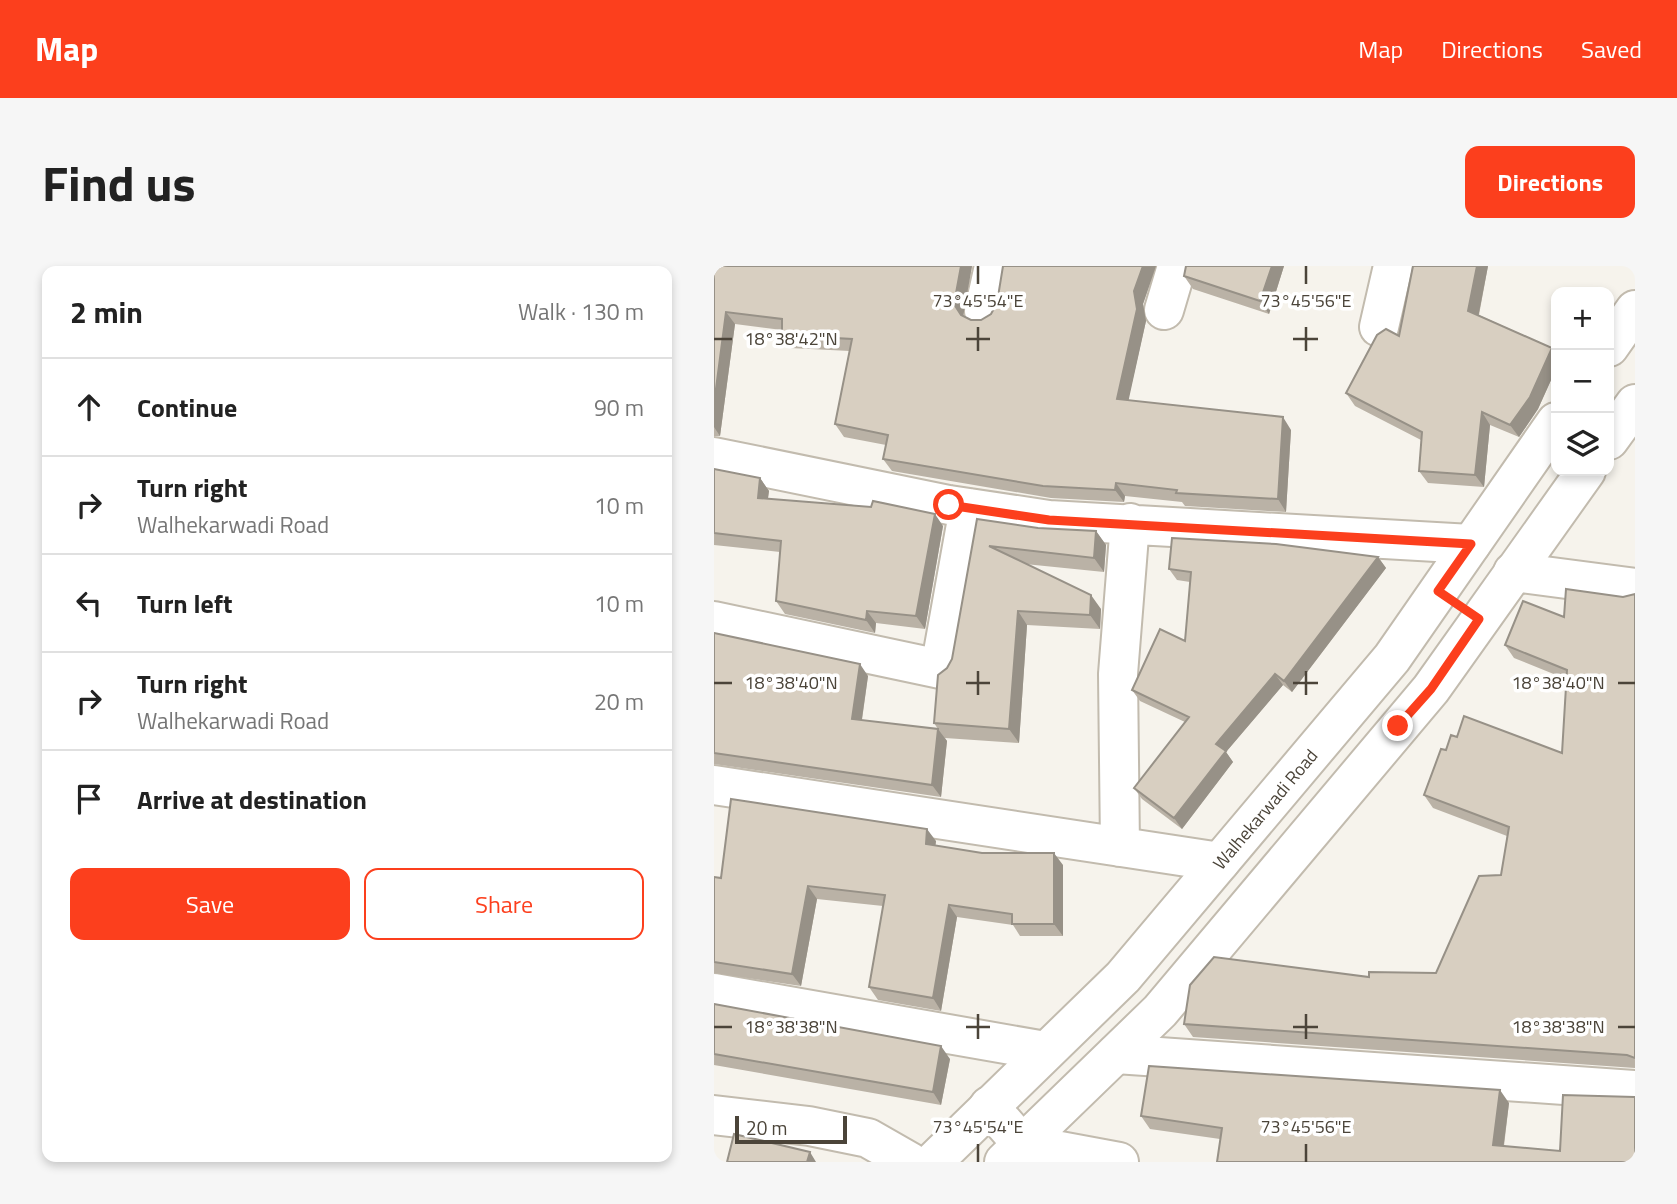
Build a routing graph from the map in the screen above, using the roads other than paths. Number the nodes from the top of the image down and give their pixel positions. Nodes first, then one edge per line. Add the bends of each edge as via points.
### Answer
1 (994, 266) edge
2 (1177, 266) edge
3 (1393, 266) edge
4 (1164, 310) dead end
5 (1635, 310) edge
6 (984, 311) dead end
7 (1379, 327) dead end
8 (1614, 340) edge
9 (1635, 404) edge
10 (1551, 429) edge
11 (1614, 433) edge
12 (714, 457) edge
13 (1582, 476) edge
14 (969, 508) junction
15 (1130, 523) junction
16 (1471, 544) junction
17 (1513, 572) junction
18 (1635, 588) edge
19 (1438, 591) junction
20 (1479, 619) junction
21 (714, 621) edge
22 (714, 785) edge
23 (1120, 847) junction
24 (1220, 862) junction
25 (714, 993) edge
26 (1045, 1051) junction
27 (1116, 1054) junction
28 (1635, 1090) edge
29 (989, 1107) junction
30 (714, 1115) edge
31 (1013, 1153) edge
32 (910, 1162) edge
33 (933, 1162) edge
34 (1119, 1162) edge

1 - 6 street
2 - 4 street
3 - 7 street
5 - 8 street
9 - 11 street
10 - 16 street, Walhekarwadi Road
12 - 14 street
13 - 17 street
14 - 15 street via 1049,520
14 - 21 street via 940,669
15 - 16 street
15 - 23 street via 1118,674
16 - 19 street, Walhekarwadi Road
17 - 18 street
17 - 20 street
19 - 20 street
19 - 24 street, Walhekarwadi Road via 1392,658
20 - 27 street via 1431,689 1160,1011
22 - 23 street
23 - 24 street
24 - 26 street, Walhekarwadi Road via 1123,977
25 - 26 street
26 - 29 street, Walhekarwadi Road
27 - 28 street
27 - 31 street
29 - 31 street
29 - 33 street, Walhekarwadi Road
30 - 32 street via 868,1138
31 - 34 street

